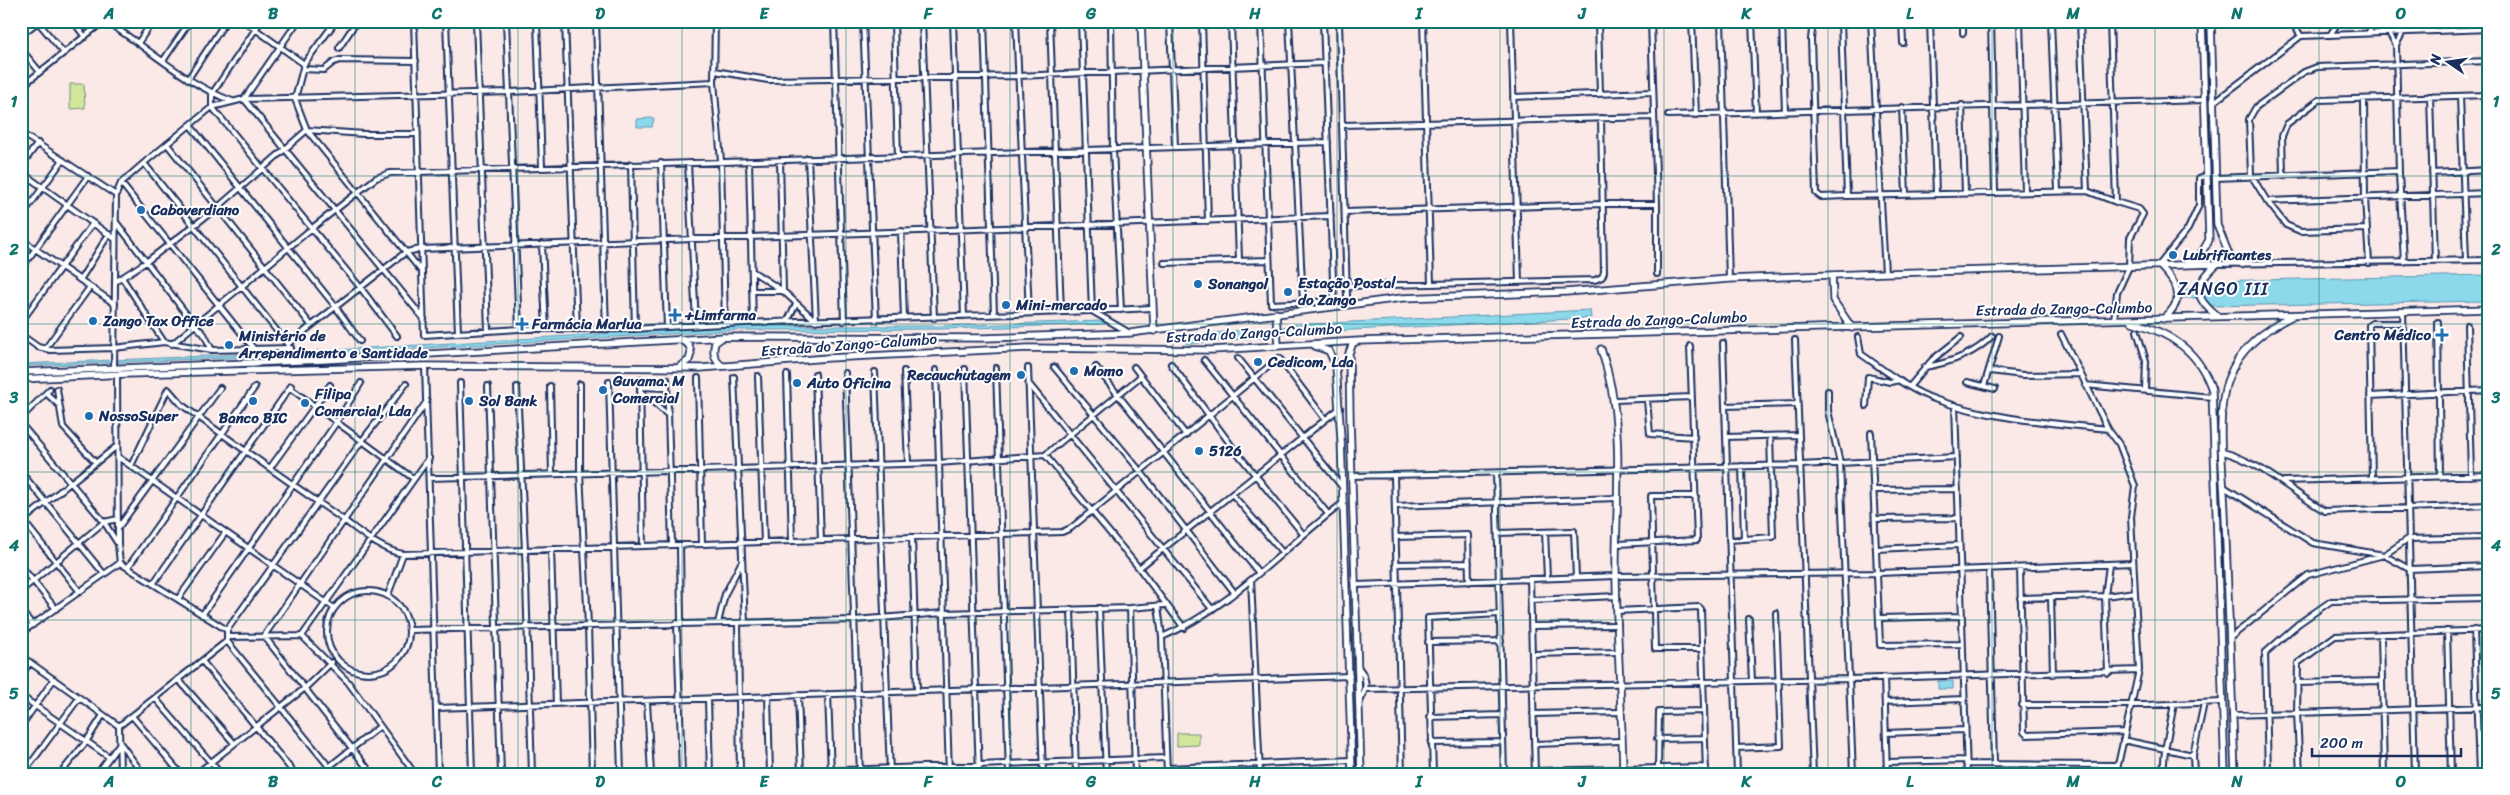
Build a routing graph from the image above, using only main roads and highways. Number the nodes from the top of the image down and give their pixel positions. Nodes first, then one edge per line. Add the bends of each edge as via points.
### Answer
1 (1141, 21) edge
2 (2202, 21) edge
3 (2211, 21) edge
4 (2200, 264) junction
5 (2242, 264) road end
6 (2160, 265) junction
7 (2183, 265) junction
8 (1832, 275) junction
9 (2202, 279) junction
10 (2489, 309) edge
11 (1276, 313) junction
12 (2296, 314) junction
13 (2217, 316) junction
14 (2163, 319) junction
15 (2126, 320) junction
16 (1852, 328) junction
17 (1154, 331) junction
18 (725, 337) junction
19 (676, 338) junction
20 (1359, 341) junction
21 (1303, 344) junction
22 (1278, 345) junction
23 (1601, 348) dead end
24 (723, 366) junction
25 (677, 368) junction
26 (116, 371) junction
27 (21, 372) edge
28 (21, 379) edge
29 (1623, 771) edge
30 (1352, 774) edge
31 (1362, 774) edge
32 (2226, 774) edge
33 (2235, 774) edge

1 - 17 main road
2 - 7 main road via 2209,240 2199,257
3 - 5 main road via 2217,224 2230,257
4 - 7 main road
4 - 9 main road
4 - 9 main road via 2217,264
6 - 7 main road
6 - 8 main road, Estrada do Zango-Calumbo
6 - 14 main road via 2177,287 2178,297 2176,305
8 - 11 main road, Estrada do Zango-Calumbo via 1566,292 1402,298 1334,303
8 - 16 main road via 1833,300
9 - 13 main road via 2198,288 2201,301
10 - 12 main road, Estrada do Zango-Calumbo
11 - 17 main road, Estrada do Zango-Calumbo
11 - 22 main road
12 - 13 main road, Estrada do Zango-Calumbo
12 - 33 main road via 2251,342 2232,369 2222,407
13 - 14 main road, Estrada do Zango-Calumbo
14 - 15 main road, Estrada do Zango-Calumbo
15 - 16 main road, Estrada do Zango-Calumbo
15 - 32 main road via 2159,330 2184,345 2197,359 2214,398
16 - 20 main road, Estrada do Zango-Calumbo
17 - 18 main road, Estrada do Zango-Calumbo via 941,338
18 - 19 main road, Estrada do Zango-Calumbo
18 - 24 main road via 717,340 714,347 716,361
19 - 25 main road via 686,342 692,353 689,360
19 - 26 main road, Estrada do Zango-Calumbo
20 - 21 main road, Estrada do Zango-Calumbo
20 - 31 main road via 1353,343 1349,353
21 - 22 main road, Estrada do Zango-Calumbo
21 - 30 main road via 1322,347 1332,355 1336,367
22 - 24 main road, Estrada do Zango-Calumbo via 1179,350 1028,348
23 - 29 main road via 1615,400 1619,470 1616,576
24 - 25 main road, Estrada do Zango-Calumbo
25 - 26 main road, Estrada do Zango-Calumbo via 425,366
26 - 27 main road, Estrada do Zango-Calumbo
26 - 28 main road, Estrada do Zango-Calumbo

